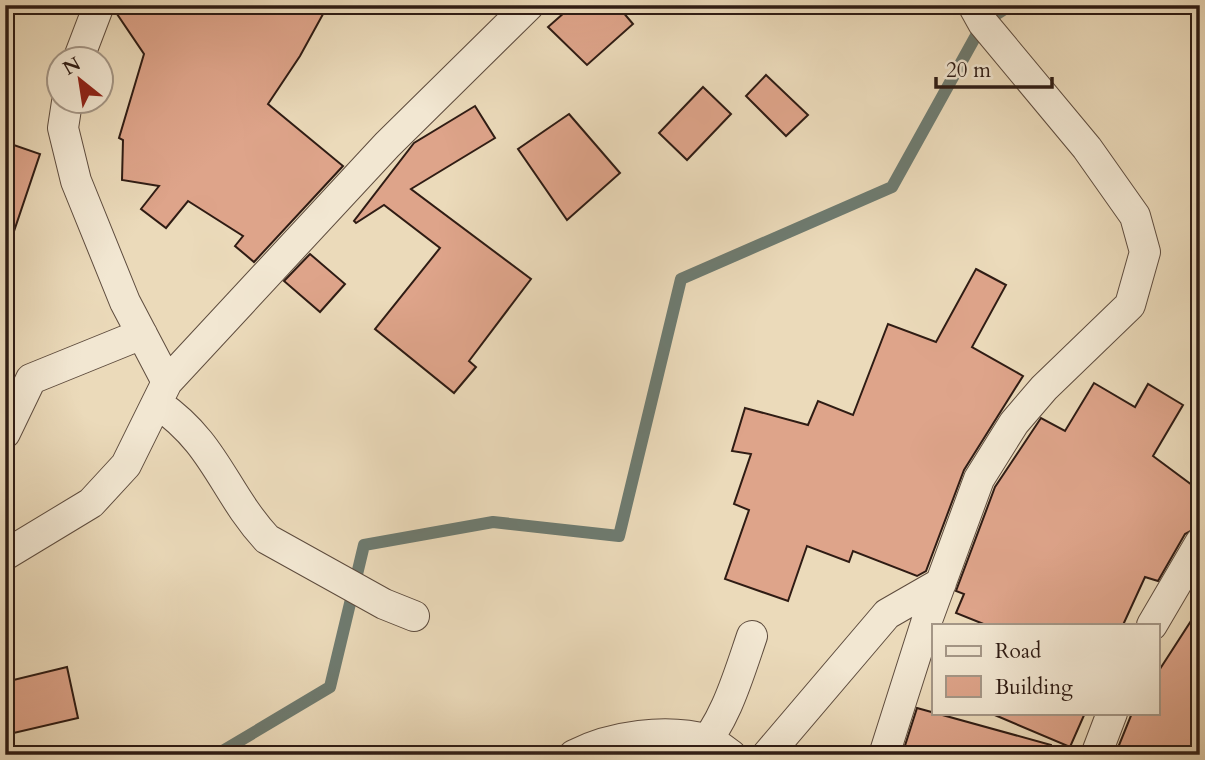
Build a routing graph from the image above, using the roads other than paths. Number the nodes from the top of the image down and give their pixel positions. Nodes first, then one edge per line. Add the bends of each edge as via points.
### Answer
1 (99, 5) edge
2 (529, 5) edge
3 (973, 5) edge
4 (83, 46) edge
5 (65, 116) edge
6 (142, 334) junction
7 (18, 379) edge
8 (162, 393) junction
9 (5, 433) edge
10 (1200, 543) edge
11 (5, 555) edge
12 (941, 583) junction
13 (414, 616) dead end
14 (1153, 624) edge
15 (752, 636) dead end
16 (1112, 714) edge
17 (712, 750) edge
18 (574, 755) edge
19 (767, 755) edge
20 (884, 755) edge
21 (1096, 755) edge

1 - 4 street
2 - 8 street via 387,145
3 - 12 street via 1135,216 1145,251 1130,305 1044,388 1014,423 979,479
5 - 6 street via 63,128 76,181
6 - 7 street
6 - 8 street
7 - 9 street
8 - 11 street via 126,465 91,503
8 - 13 street via 198,437 267,539
10 - 14 street
12 - 19 street via 887,614
12 - 20 street
15 - 17 street
16 - 21 street
17 - 18 street via 657,735 624,737

